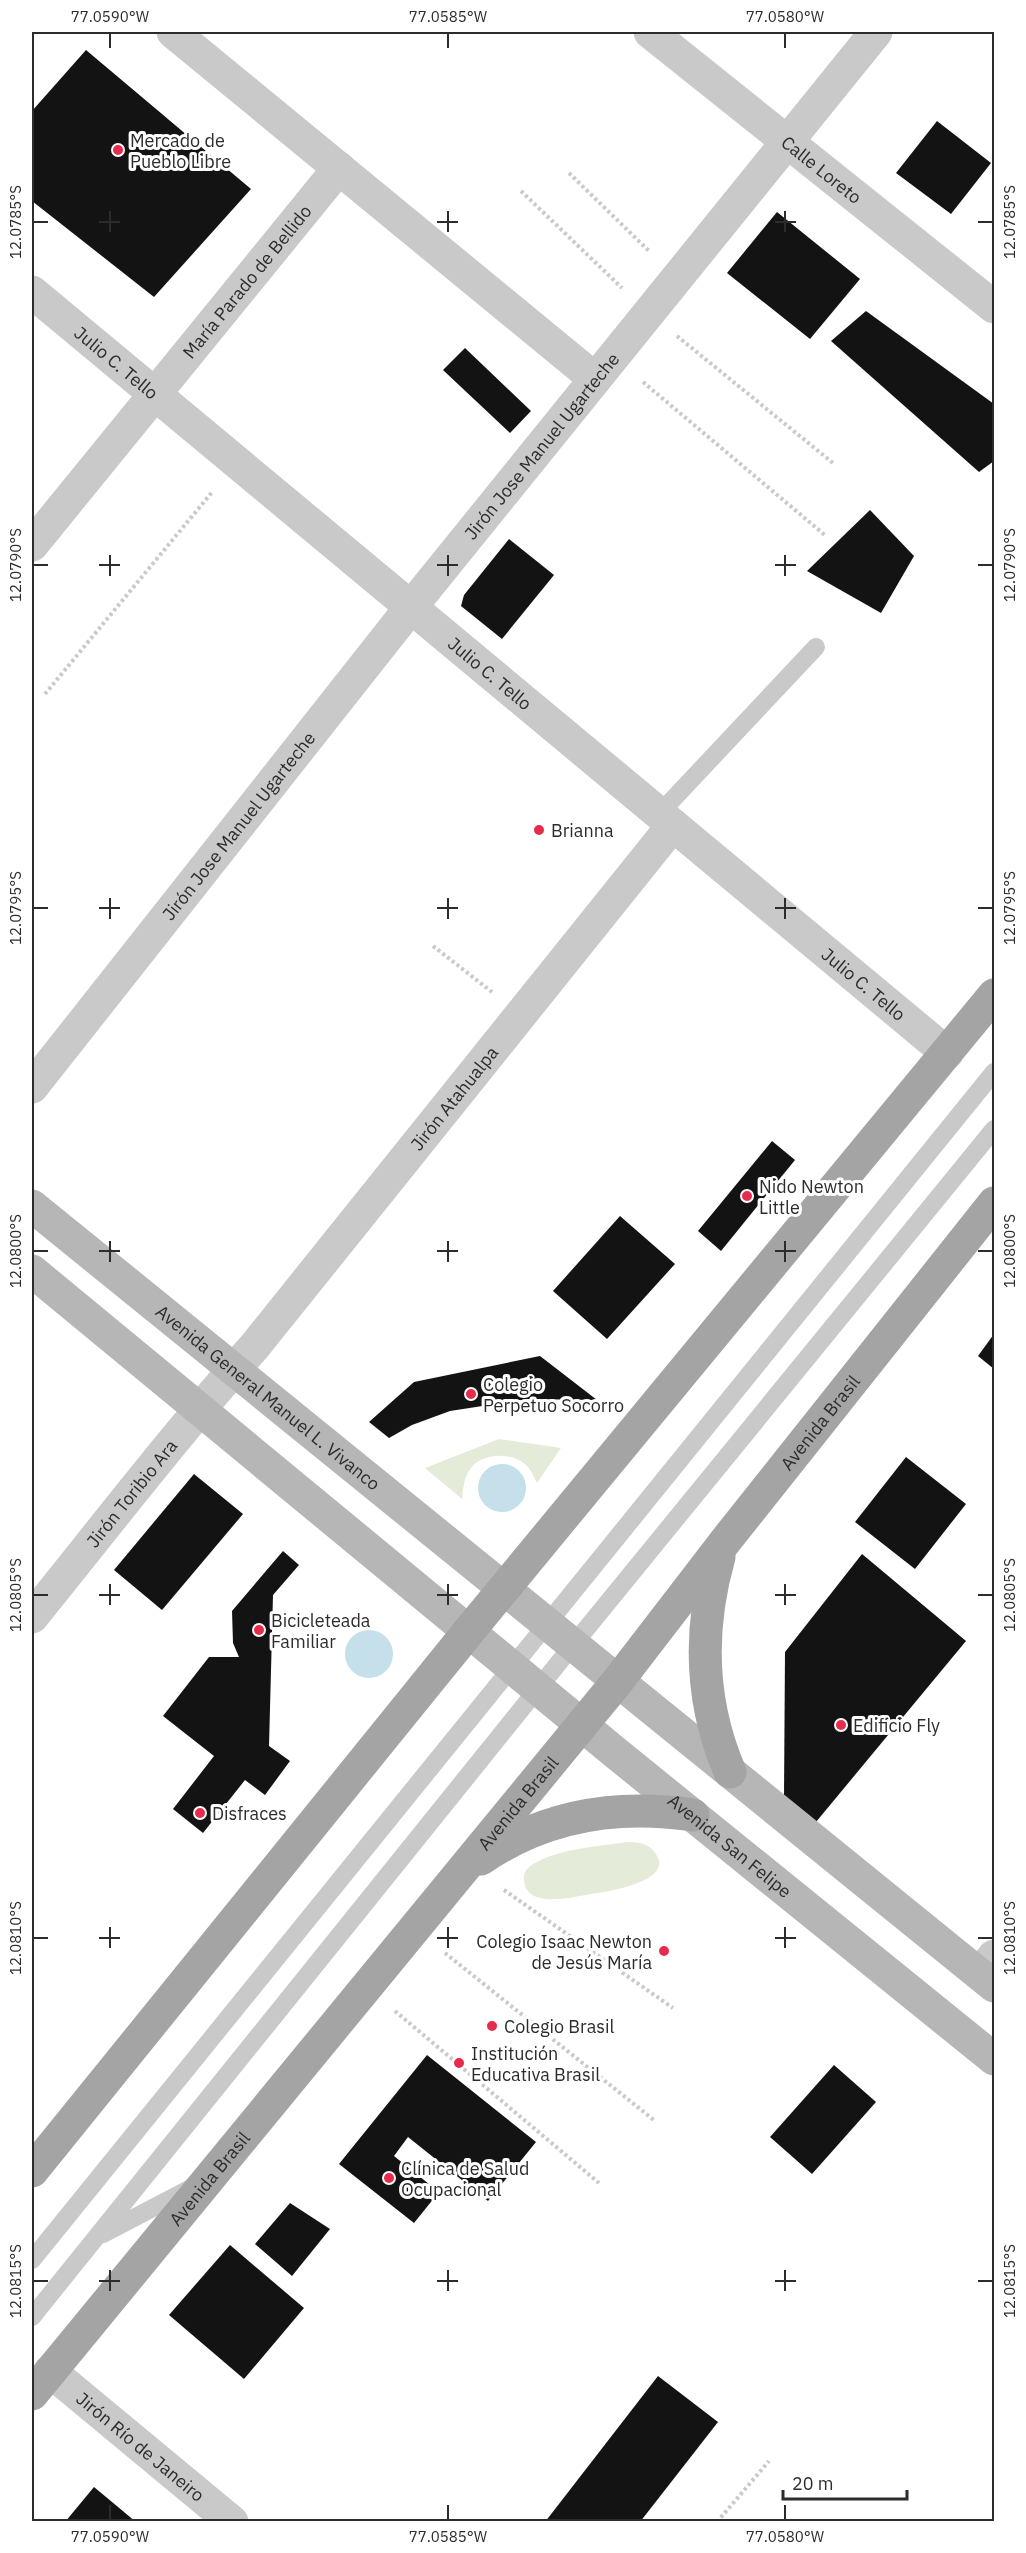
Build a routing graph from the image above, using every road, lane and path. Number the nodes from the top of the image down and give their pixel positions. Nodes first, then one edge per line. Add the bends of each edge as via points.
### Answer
1 (173, 32) edge
2 (650, 32) edge
3 (876, 32) edge
4 (788, 140) junction
5 (339, 168) junction
6 (569, 173) dead end
7 (521, 191) dead end
8 (677, 278) junction
9 (32, 292) edge
10 (994, 307) edge
11 (648, 313) junction
12 (604, 368) junction
13 (154, 394) junction
14 (237, 462) junction
15 (833, 463) dead end
16 (826, 536) dead end
17 (32, 545) edge
18 (411, 607) junction
19 (816, 647) dead end
20 (45, 694) dead end
21 (666, 819) junction
22 (434, 946) dead end
23 (994, 995) edge
24 (521, 1014) junction
25 (947, 1053) junction
26 (994, 1072) edge
27 (32, 1087) edge
28 (994, 1129) edge
29 (994, 1203) edge
30 (32, 1206) edge
31 (32, 1271) edge
32 (234, 1370) junction
33 (198, 1409) junction
34 (727, 1539) junction
35 (505, 1588) junction
36 (32, 1617) edge
37 (546, 1623) junction
38 (469, 1631) junction
39 (573, 1645) junction
40 (511, 1665) junction
41 (616, 1682) junction
42 (538, 1689) junction
43 (581, 1724) junction
44 (730, 1772) junction
45 (693, 1815) junction
46 (462, 1873) junction
47 (414, 1928) junction
48 (990, 1972) edge
49 (365, 1986) junction
50 (673, 2008) dead end
51 (994, 2058) edge
52 (655, 2121) dead end
53 (32, 2171) edge
54 (206, 2180) junction
55 (599, 2183) dead end
56 (96, 2238) junction
57 (32, 2260) edge
58 (32, 2317) edge
59 (41, 2383) edge
60 (769, 2461) dead end
61 (232, 2522) edge
62 (717, 2522) edge

1 - 5 street
2 - 4 street, Calle Loreto
3 - 4 street, Jirón Jose Manuel Ugarteche
4 - 8 street, Jirón Jose Manuel Ugarteche
4 - 10 street, Calle Loreto
5 - 12 street
5 - 13 street, María Parado de Bellido
6 - 8 path
7 - 11 path
8 - 11 street, Jirón Jose Manuel Ugarteche
9 - 13 street, Julio C. Tello
11 - 12 street, Jirón Jose Manuel Ugarteche
11 - 15 path
12 - 16 path
12 - 18 street, Jirón Jose Manuel Ugarteche
13 - 14 street, Julio C. Tello
13 - 17 street, María Parado de Bellido
14 - 18 street, Julio C. Tello
14 - 20 path
18 - 21 street, Julio C. Tello
18 - 27 street, Jirón Jose Manuel Ugarteche
19 - 21 lane
21 - 24 street, Jirón Atahualpa
21 - 25 street, Julio C. Tello
22 - 24 path
23 - 25 main road
24 - 32 street, Jirón Atahualpa
25 - 35 main road
26 - 37 lane
28 - 39 lane
29 - 34 main road, Avenida Brasil
30 - 32 main road, Avenida General Manuel L. Vivanco
31 - 33 main road
32 - 33 street, Jirón Toribio Ara
32 - 35 main road, Avenida General Manuel L. Vivanco
33 - 36 street, Jirón Toribio Ara
33 - 38 main road
34 - 41 main road, Avenida Brasil
34 - 44 main road via 709,1595 704,1654 712,1724
35 - 37 main road
35 - 38 main road
37 - 39 main road
37 - 40 lane
38 - 40 main road, Avenida San Felipe
38 - 53 main road
39 - 41 main road
39 - 42 lane
40 - 42 main road, Avenida San Felipe
40 - 57 lane
41 - 43 main road, Avenida Brasil
41 - 44 main road
42 - 43 main road, Avenida San Felipe
42 - 56 lane
43 - 45 main road, Avenida San Felipe
43 - 46 main road, Avenida Brasil
44 - 48 main road
45 - 46 main road via 628,1810 567,1819 516,1838
45 - 51 main road, Avenida San Felipe
46 - 47 main road, Avenida Brasil
46 - 50 path
47 - 49 main road, Avenida Brasil
47 - 52 path
49 - 54 main road, Avenida Brasil
49 - 55 path
54 - 56 lane
54 - 59 main road, Avenida Brasil
56 - 58 lane
59 - 61 street, Jirón Río de Janeiro
60 - 62 path

